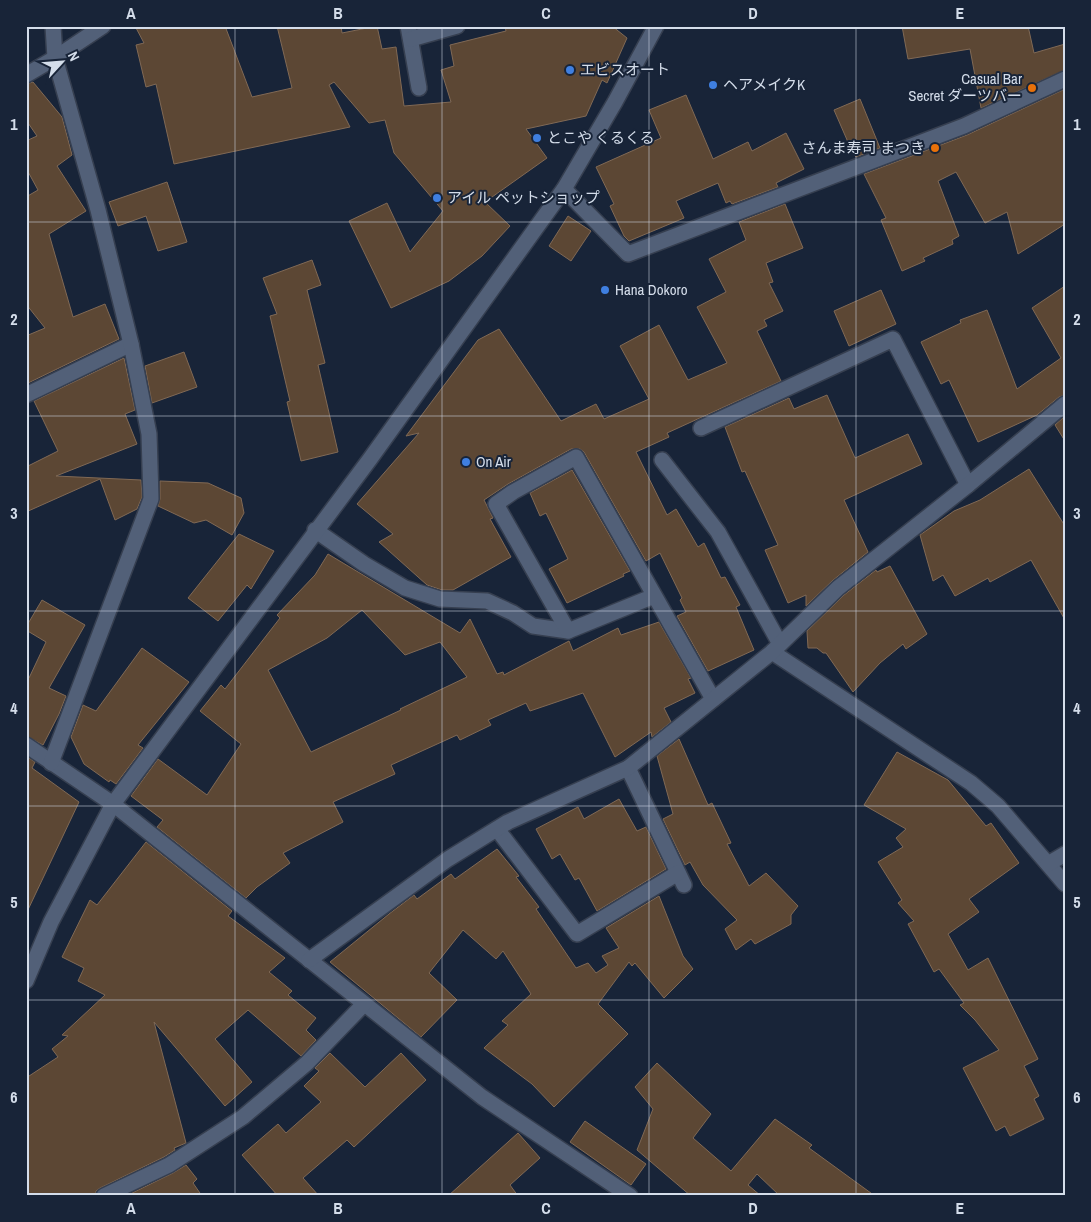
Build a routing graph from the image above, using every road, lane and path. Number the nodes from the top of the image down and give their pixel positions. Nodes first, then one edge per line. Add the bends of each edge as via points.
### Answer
1 (53, 26) edge
2 (103, 26) edge
3 (457, 26) edge
4 (656, 26) edge
5 (410, 33) edge
6 (55, 58) junction
7 (26, 75) edge
8 (1065, 79) edge
9 (418, 88) dead end
10 (564, 189) junction
11 (131, 344) junction
12 (26, 395) edge
13 (1065, 404) edge
14 (701, 428) dead end
15 (662, 460) dead end
16 (968, 485) junction
17 (315, 530) junction
18 (654, 596) junction
19 (568, 631) junction
20 (776, 648) junction
21 (713, 699) junction
22 (26, 745) edge
23 (51, 763) junction
24 (628, 768) junction
25 (113, 804) junction
26 (497, 829) junction
27 (1065, 854) edge
28 (1048, 864) junction
29 (1065, 884) edge
30 (309, 960) junction
31 (26, 981) edge
32 (364, 1004) junction
33 (618, 1193) edge
34 (104, 1196) edge

1 - 6 street
2 - 6 street
3 - 5 street
4 - 10 street
5 - 9 street
6 - 7 street
6 - 11 street via 98,210
8 - 10 street via 964,126 628,254
10 - 17 street
11 - 12 street
11 - 23 street via 149,434 151,499
13 - 16 street
14 - 16 street via 893,339
15 - 20 street via 718,532
16 - 20 street via 838,588
17 - 19 street via 405,588 440,599 487,601 533,626
17 - 25 street
18 - 19 street
18 - 19 street via 576,457 496,504
18 - 21 street
20 - 21 street
20 - 28 street via 971,783 998,806
21 - 24 street
22 - 23 street
23 - 25 street
24 - 26 street
24 - 26 street via 681,879 577,934
25 - 30 street
25 - 31 street via 52,922
26 - 30 street via 448,859
27 - 28 street
28 - 29 street
30 - 32 street
32 - 33 street via 482,1097
32 - 34 street via 307,1063 243,1117 169,1165

